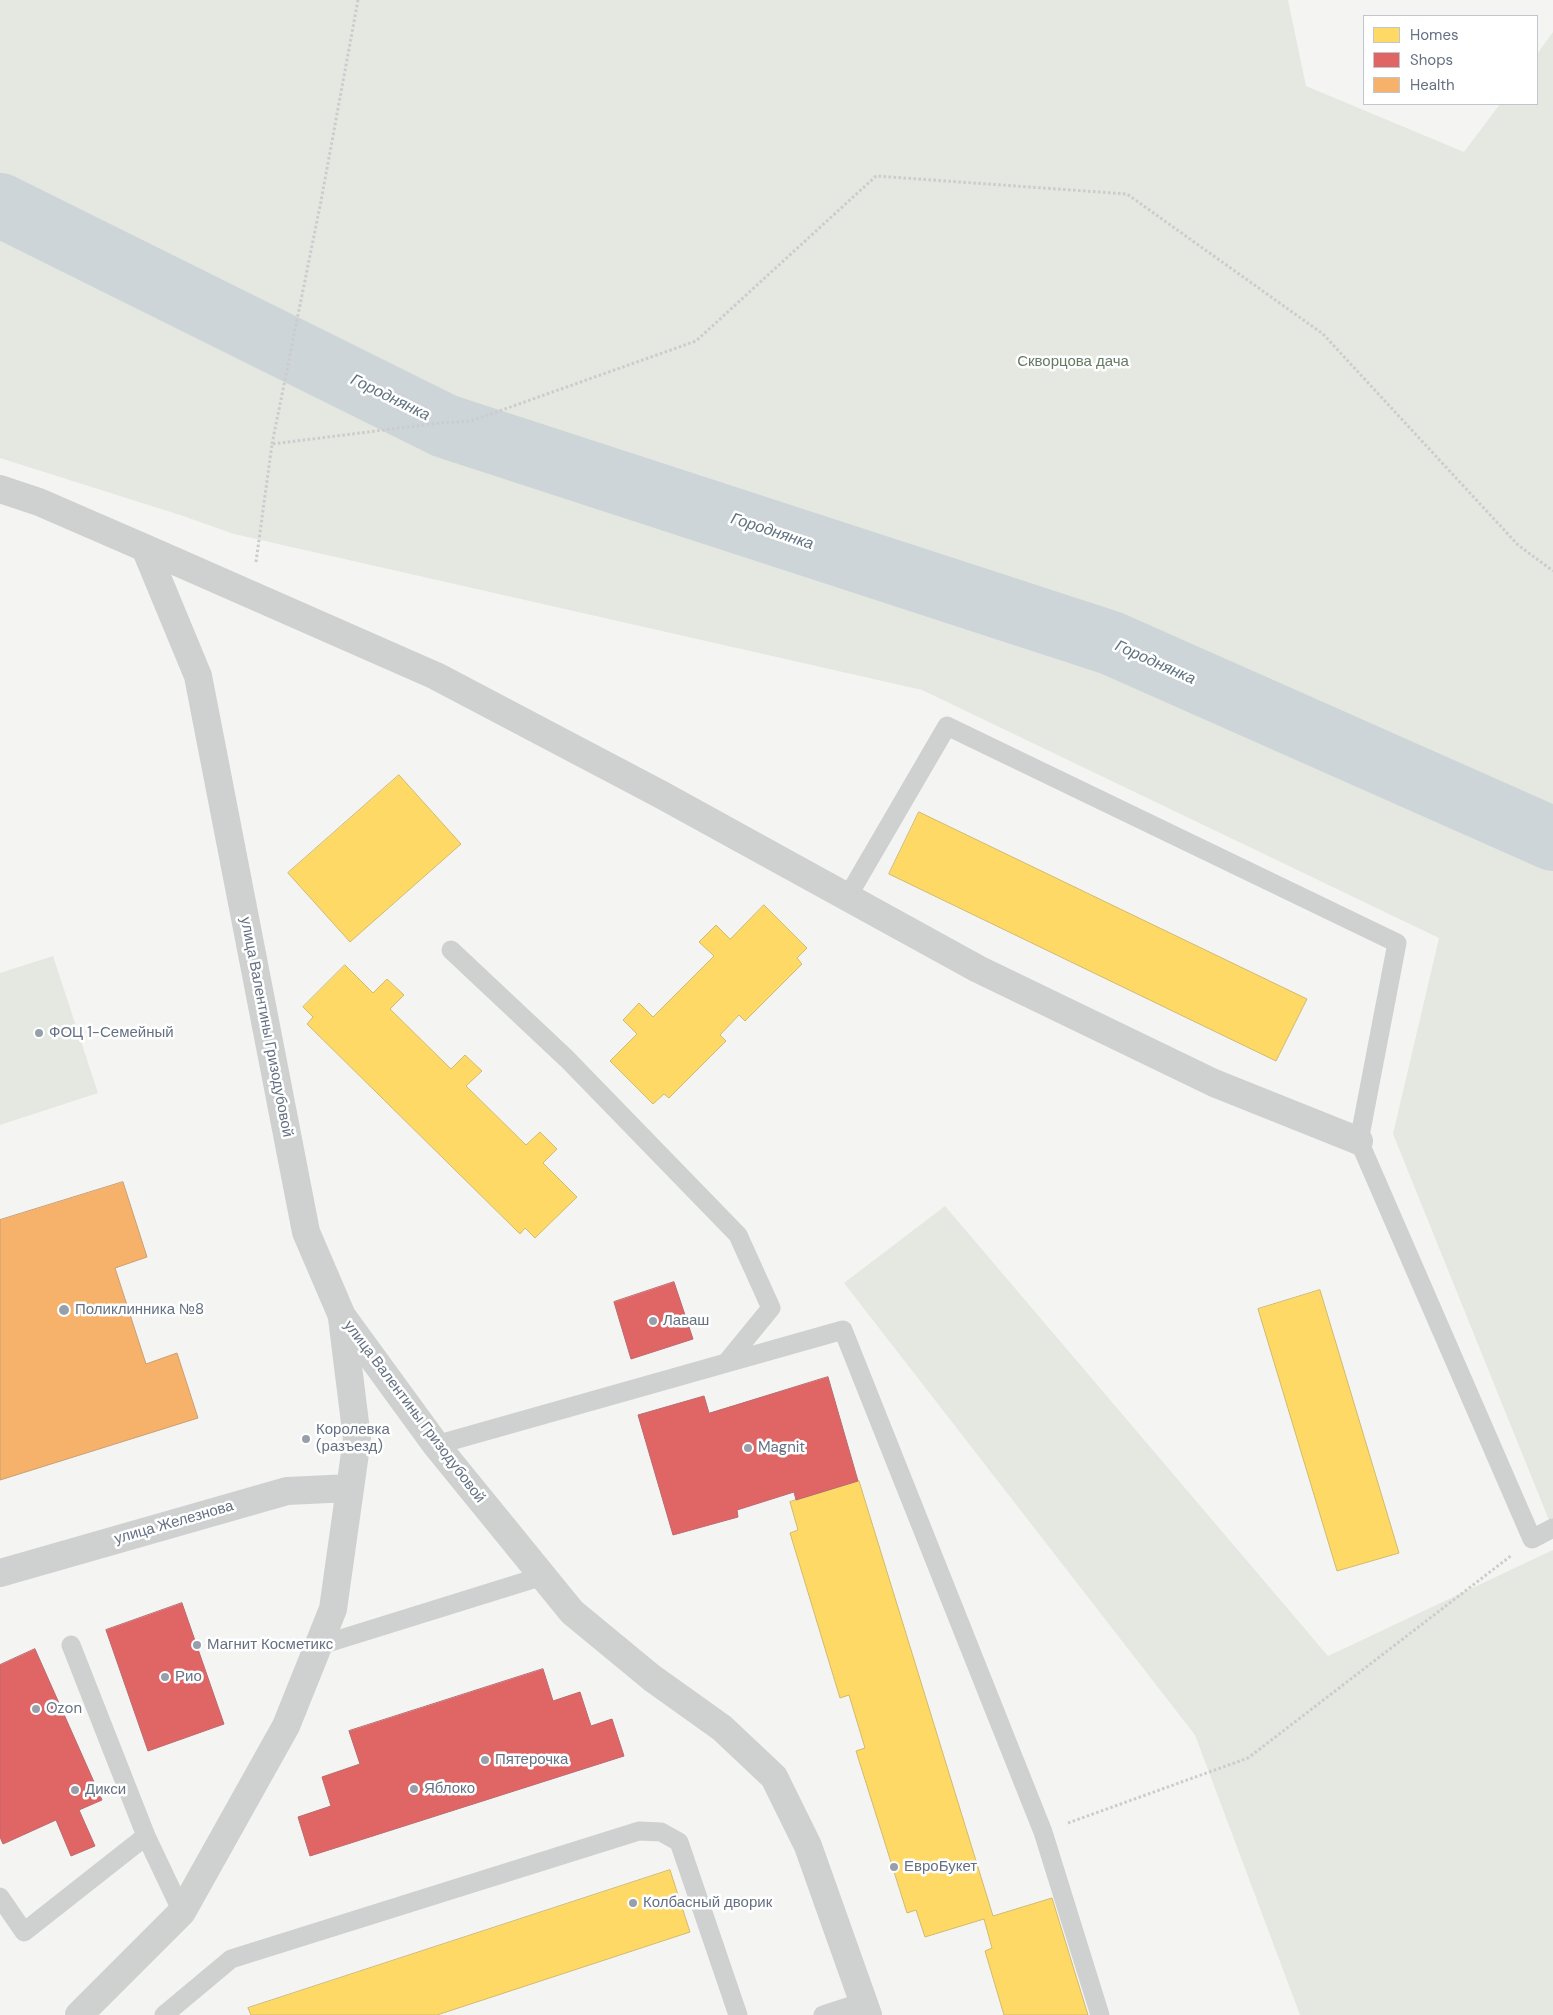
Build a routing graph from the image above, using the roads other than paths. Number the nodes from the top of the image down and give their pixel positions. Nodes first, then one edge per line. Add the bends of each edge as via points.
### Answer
1 (0, 489) edge
2 (144, 548) junction
3 (848, 896) junction
4 (451, 950) dead end
5 (1359, 1141) junction
6 (342, 1316) junction
7 (726, 1363) junction
8 (436, 1445) junction
9 (350, 1488) junction
10 (1553, 1528) edge
11 (0, 1573) edge
12 (542, 1576) junction
13 (71, 1645) dead end
14 (318, 1646) junction
15 (146, 1836) junction
16 (0, 1897) edge
17 (182, 1912) junction
18 (866, 2008) edge
19 (80, 2015) edge
20 (164, 2015) edge
21 (738, 2015) edge
22 (823, 2015) edge
23 (1100, 2015) edge

1 - 2 street via 39,502
2 - 3 street via 436,676
2 - 6 street, улица Валентины Гризодубовой via 198,676 306,1232
3 - 5 street via 978,968 1214,1083
3 - 5 lane via 947,726 1397,943
4 - 7 lane via 567,1059 738,1235 771,1308
5 - 10 lane via 1532,1539
6 - 8 street, улица Валентины Гризодубовой
6 - 9 street via 357,1439
7 - 8 lane
7 - 23 lane via 843,1330 1043,1832
8 - 12 street, улица Валентины Гризодубовой
9 - 11 street, улица Железнова via 287,1491
9 - 14 street via 333,1609
12 - 14 lane
12 - 18 street, улица Валентины Гризодубовой via 572,1612 652,1678 722,1728 774,1777 808,1846
13 - 15 lane
14 - 17 street via 286,1726
15 - 16 lane via 24,1932
15 - 17 lane
17 - 19 street
18 - 22 lane
20 - 21 lane via 231,1959 639,1831 661,1832 679,1842

